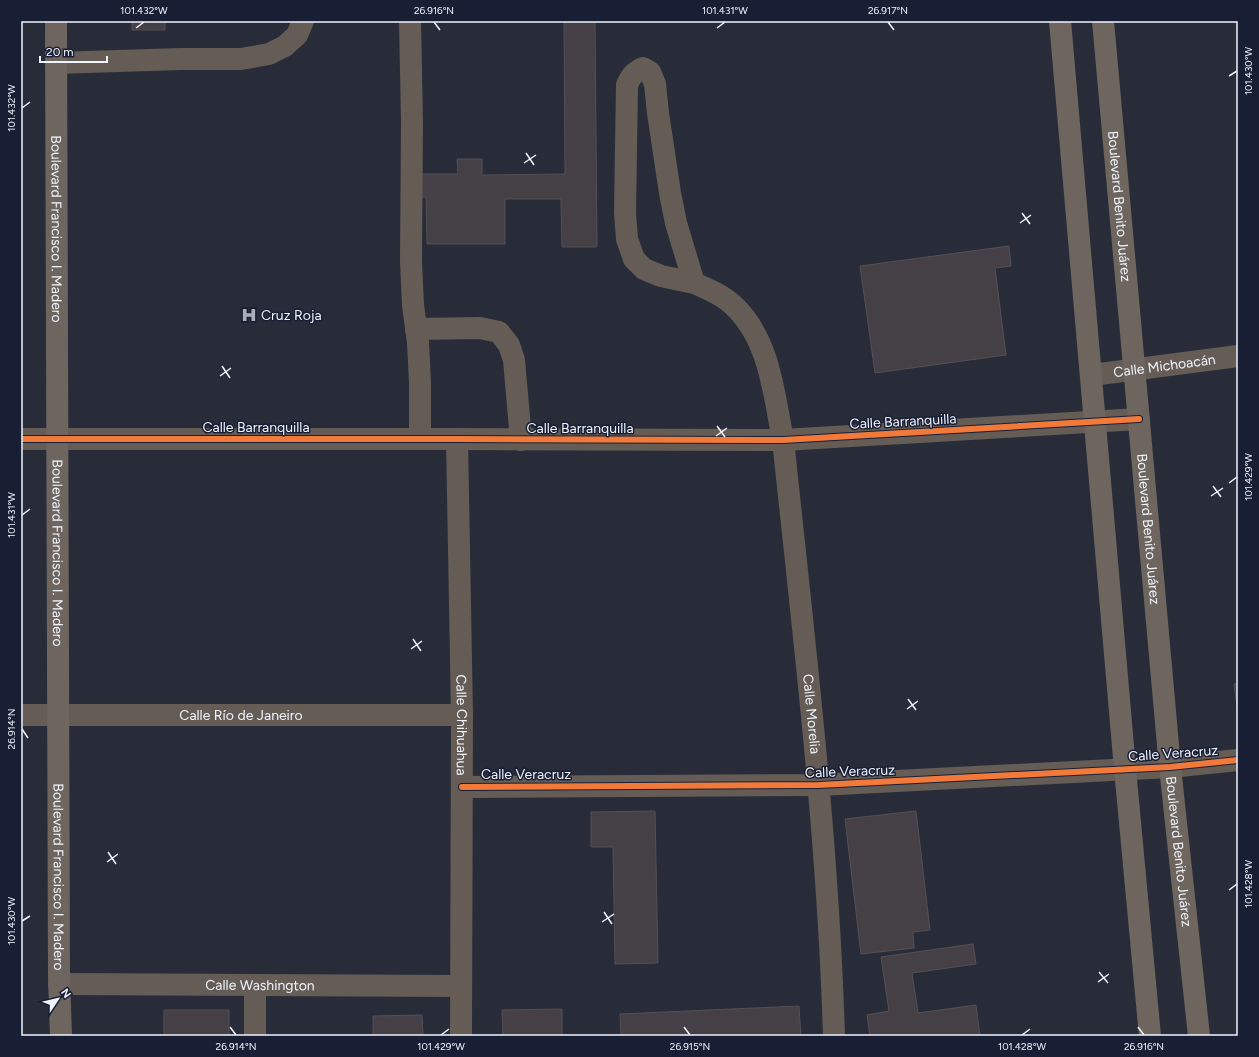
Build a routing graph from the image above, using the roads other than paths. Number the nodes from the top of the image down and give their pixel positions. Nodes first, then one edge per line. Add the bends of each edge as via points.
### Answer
1 (56, 21) edge
2 (303, 21) edge
3 (410, 21) edge
4 (1060, 21) edge
5 (1103, 21) edge
6 (56, 63) junction
7 (694, 283) junction
8 (416, 329) junction
9 (1238, 356) edge
10 (1134, 369) junction
11 (1092, 375) junction
12 (1139, 419) junction
13 (1096, 422) junction
14 (21, 439) edge
15 (420, 439) junction
16 (457, 439) junction
17 (58, 440) junction
18 (521, 440) junction
19 (783, 440) junction
20 (21, 715) edge
21 (58, 715) junction
22 (462, 715) junction
23 (1238, 760) edge
24 (1170, 767) junction
25 (1125, 769) junction
26 (819, 785) junction
27 (462, 787) junction
28 (59, 984) junction
29 (255, 985) junction
30 (461, 986) junction
31 (61, 1036) edge
32 (255, 1036) edge
33 (461, 1036) edge
34 (834, 1036) edge
35 (1150, 1036) edge
36 (1199, 1036) edge

1 - 6 main road, Boulevard Francisco I. Madero
2 - 6 street via 297,36 285,46 269,54 241,59
3 - 8 street via 411,261
4 - 11 main road
5 - 10 main road, Boulevard Benito Juárez
6 - 17 main road, Boulevard Francisco I. Madero
7 - 7 street, Calle Morelia via 670,193 655,84 650,72 643,68 636,71 627,85 627,239 634,259 644,269 661,276
7 - 19 street, Calle Morelia via 715,292 734,306 750,325 761,345 768,367
8 - 15 street via 420,382
8 - 18 street via 480,328 499,332 509,345 514,360
9 - 10 street, Calle Michoacán
10 - 11 street, Calle Michoacán
10 - 12 main road, Boulevard Benito Juárez
11 - 13 main road
12 - 13 street, Calle Barranquilla
12 - 24 main road, Boulevard Benito Juárez
13 - 19 street, Calle Barranquilla
13 - 25 main road
14 - 17 street, Calle Barranquilla
15 - 16 street, Calle Barranquilla
15 - 17 street, Calle Barranquilla
16 - 18 street, Calle Barranquilla
16 - 22 street, Calle Chihuahua
17 - 21 main road, Boulevard Francisco I. Madero
18 - 19 street, Calle Barranquilla
19 - 26 street, Calle Morelia
20 - 21 street, Calle Río de Janeiro
21 - 22 street, Calle Río de Janeiro
21 - 28 main road, Boulevard Francisco I. Madero
22 - 27 street, Calle Chihuahua
23 - 24 street, Calle Veracruz
24 - 25 street, Calle Veracruz
24 - 36 main road, Boulevard Benito Juárez
25 - 26 street, Calle Veracruz
25 - 35 main road
26 - 27 street, Calle Veracruz
26 - 34 street, Calle Morelia
27 - 30 street, Calle Chihuahua
28 - 29 street, Calle Washington
28 - 31 main road, Boulevard Francisco I. Madero
29 - 30 street, Calle Washington
29 - 32 street
30 - 33 street, Calle Chihuahua

